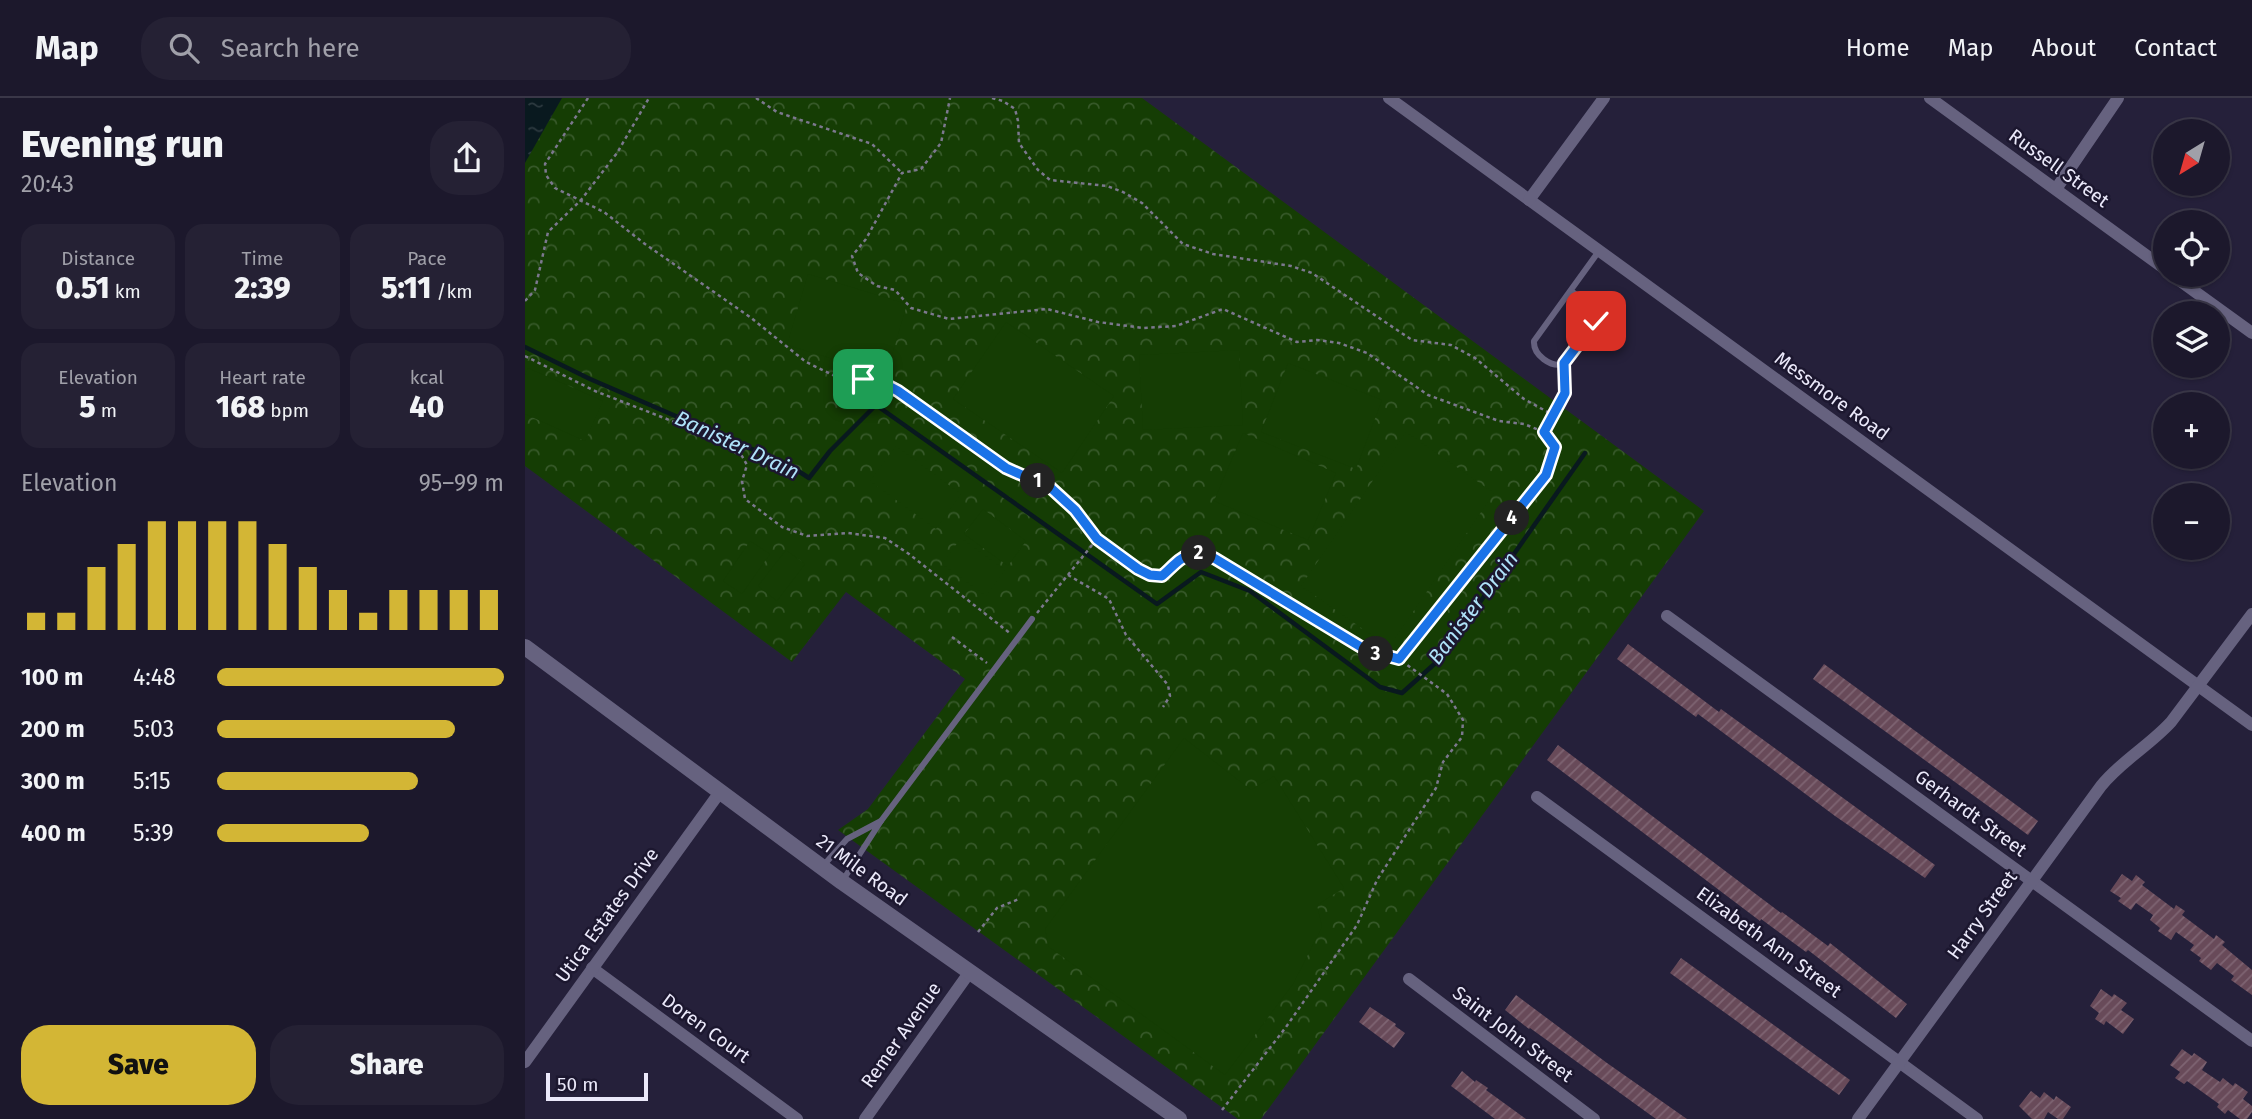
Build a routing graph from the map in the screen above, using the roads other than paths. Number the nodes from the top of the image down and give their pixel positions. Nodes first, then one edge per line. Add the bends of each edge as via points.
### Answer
1 (1389, 98) edge
2 (1604, 98) edge
3 (1930, 98) edge
4 (2118, 98) edge
5 (2056, 190) junction
6 (1529, 200) junction
7 (1599, 251) junction
8 (2153, 260) edge
9 (2189, 287) edge
10 (1571, 290) junction
11 (2252, 333) edge
12 (2252, 614) edge
13 (1667, 616) dead end
14 (1032, 619) road end
15 (525, 647) edge
16 (2200, 686) junction
17 (2252, 725) edge
18 (720, 792) junction
19 (1537, 797) dead end
20 (881, 821) junction
21 (822, 867) junction
22 (2031, 880) junction
23 (842, 881) junction
24 (592, 968) junction
25 (969, 973) junction
26 (1409, 979) dead end
27 (2252, 1041) edge
28 (525, 1062) edge
29 (1900, 1062) junction
30 (797, 1119) edge
31 (865, 1119) edge
32 (1179, 1119) edge
33 (1594, 1119) edge
34 (1858, 1119) edge
35 (1977, 1119) edge

1 - 6 street, Messmore Road
2 - 6 street
3 - 5 street, Russell Street
4 - 5 street
5 - 8 street, Russell Street
6 - 7 street, Messmore Road
7 - 10 lane
7 - 16 street, Messmore Road
9 - 11 street
10 - 10 lane via 1534,341 1536,353 1553,365 1564,363 1599,315
12 - 16 street, Harry Street
13 - 22 street, Gerhardt Street
14 - 20 lane
15 - 18 street, 21 Mile Road
16 - 17 street, Messmore Road
16 - 22 street, Harry Street via 2160,734 2111,774
18 - 21 street, 21 Mile Road
18 - 24 street, Utica Estates Drive
19 - 29 street, Elizabeth Ann Street
20 - 21 lane via 847,839
20 - 23 lane
21 - 23 street, 21 Mile Road
22 - 27 street, Gerhardt Street
22 - 29 street, Harry Street
23 - 25 street, 21 Mile Road
24 - 28 street, Utica Estates Drive
24 - 30 street, Doren Court
25 - 31 street, Remer Avenue
25 - 32 street, 21 Mile Road
26 - 33 street, Saint John Street
29 - 34 street, Harry Street
29 - 35 street, Elizabeth Ann Street

